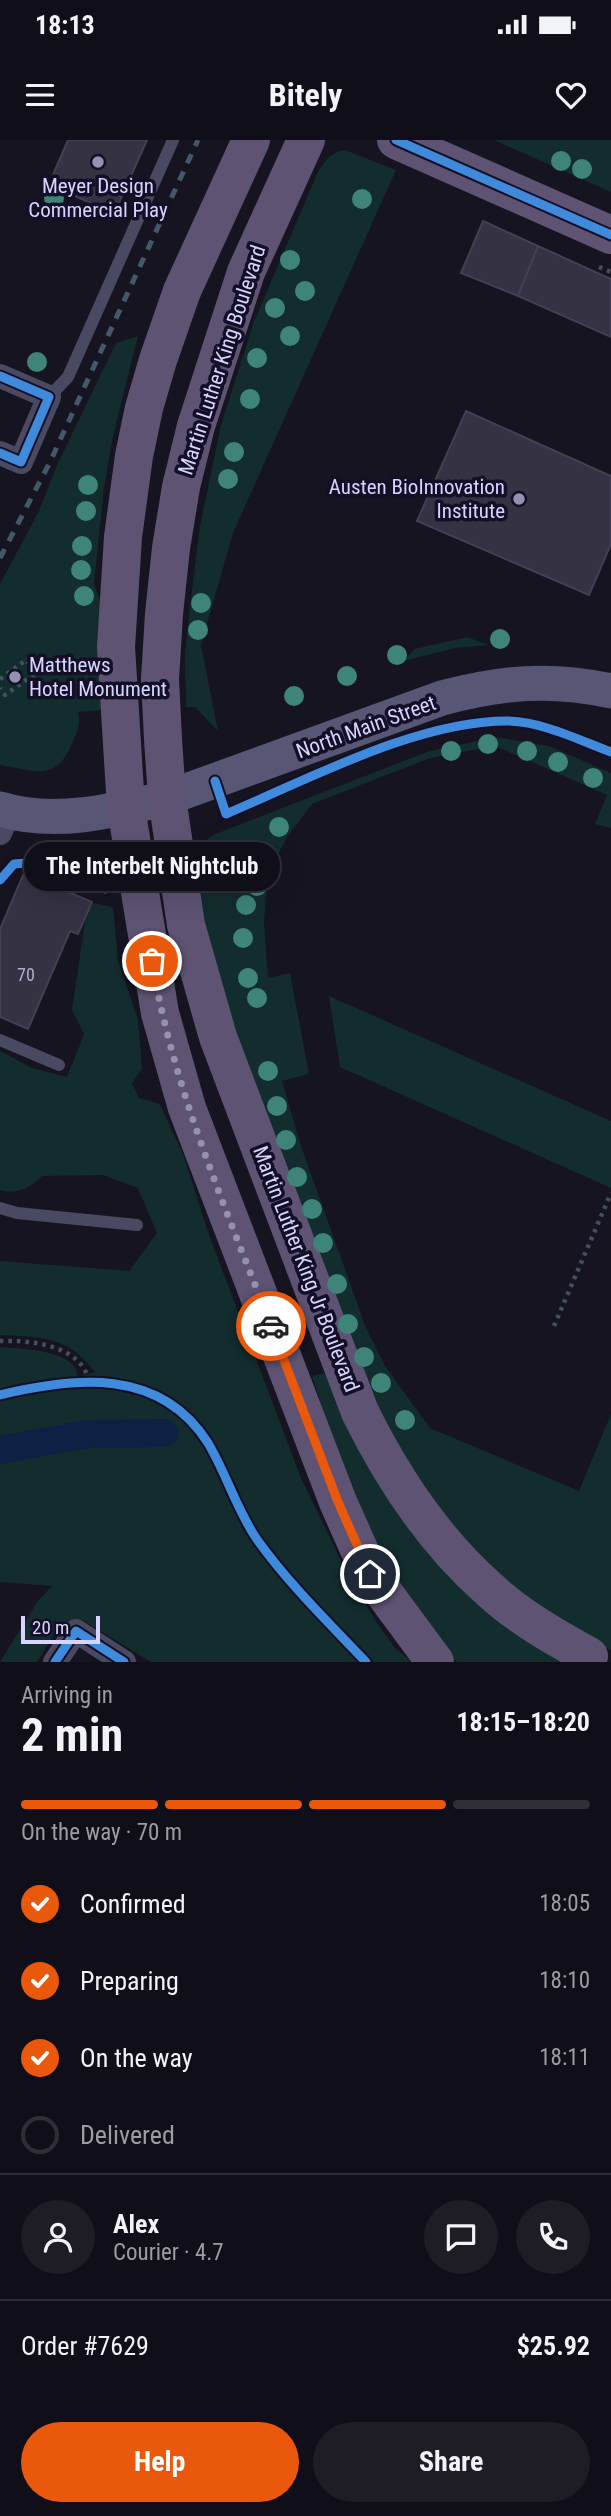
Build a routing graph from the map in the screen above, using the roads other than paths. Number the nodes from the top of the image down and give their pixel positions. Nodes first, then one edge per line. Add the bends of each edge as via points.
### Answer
1 (173, 140) edge
2 (251, 140) edge
3 (306, 140) edge
4 (396, 140) edge
5 (611, 235) edge
6 (0, 376) edge
7 (49, 397) junction
8 (0, 453) edge
9 (611, 691) edge
10 (167, 798) junction
11 (126, 808) junction
12 (3, 818) edge
13 (0, 1040) edge
14 (59, 1065) dead end
15 (0, 1208) edge
16 (137, 1225) dead end
17 (589, 1656) dead end
18 (55, 1662) edge
19 (124, 1662) edge
20 (435, 1662) edge

1 - 7 lane via 68,377
2 - 11 main road via 182,291 144,408 134,456 116,647
3 - 10 main road, Martin Luther King Boulevard via 246,272 181,487 160,679
4 - 5 main road
6 - 7 street
7 - 8 street via 21,462
9 - 10 main road, North Main Street via 542,682 476,689
10 - 11 main road, North Main Street
10 - 17 main road, Martin Luther King Jr Boulevard via 186,925 218,1037 360,1412 414,1505 448,1549 491,1591 545,1632
11 - 12 main road, North Main Street via 65,817
11 - 20 main road via 160,1013 187,1108 370,1574
13 - 14 lane
15 - 16 lane
18 - 19 street via 76,1631

